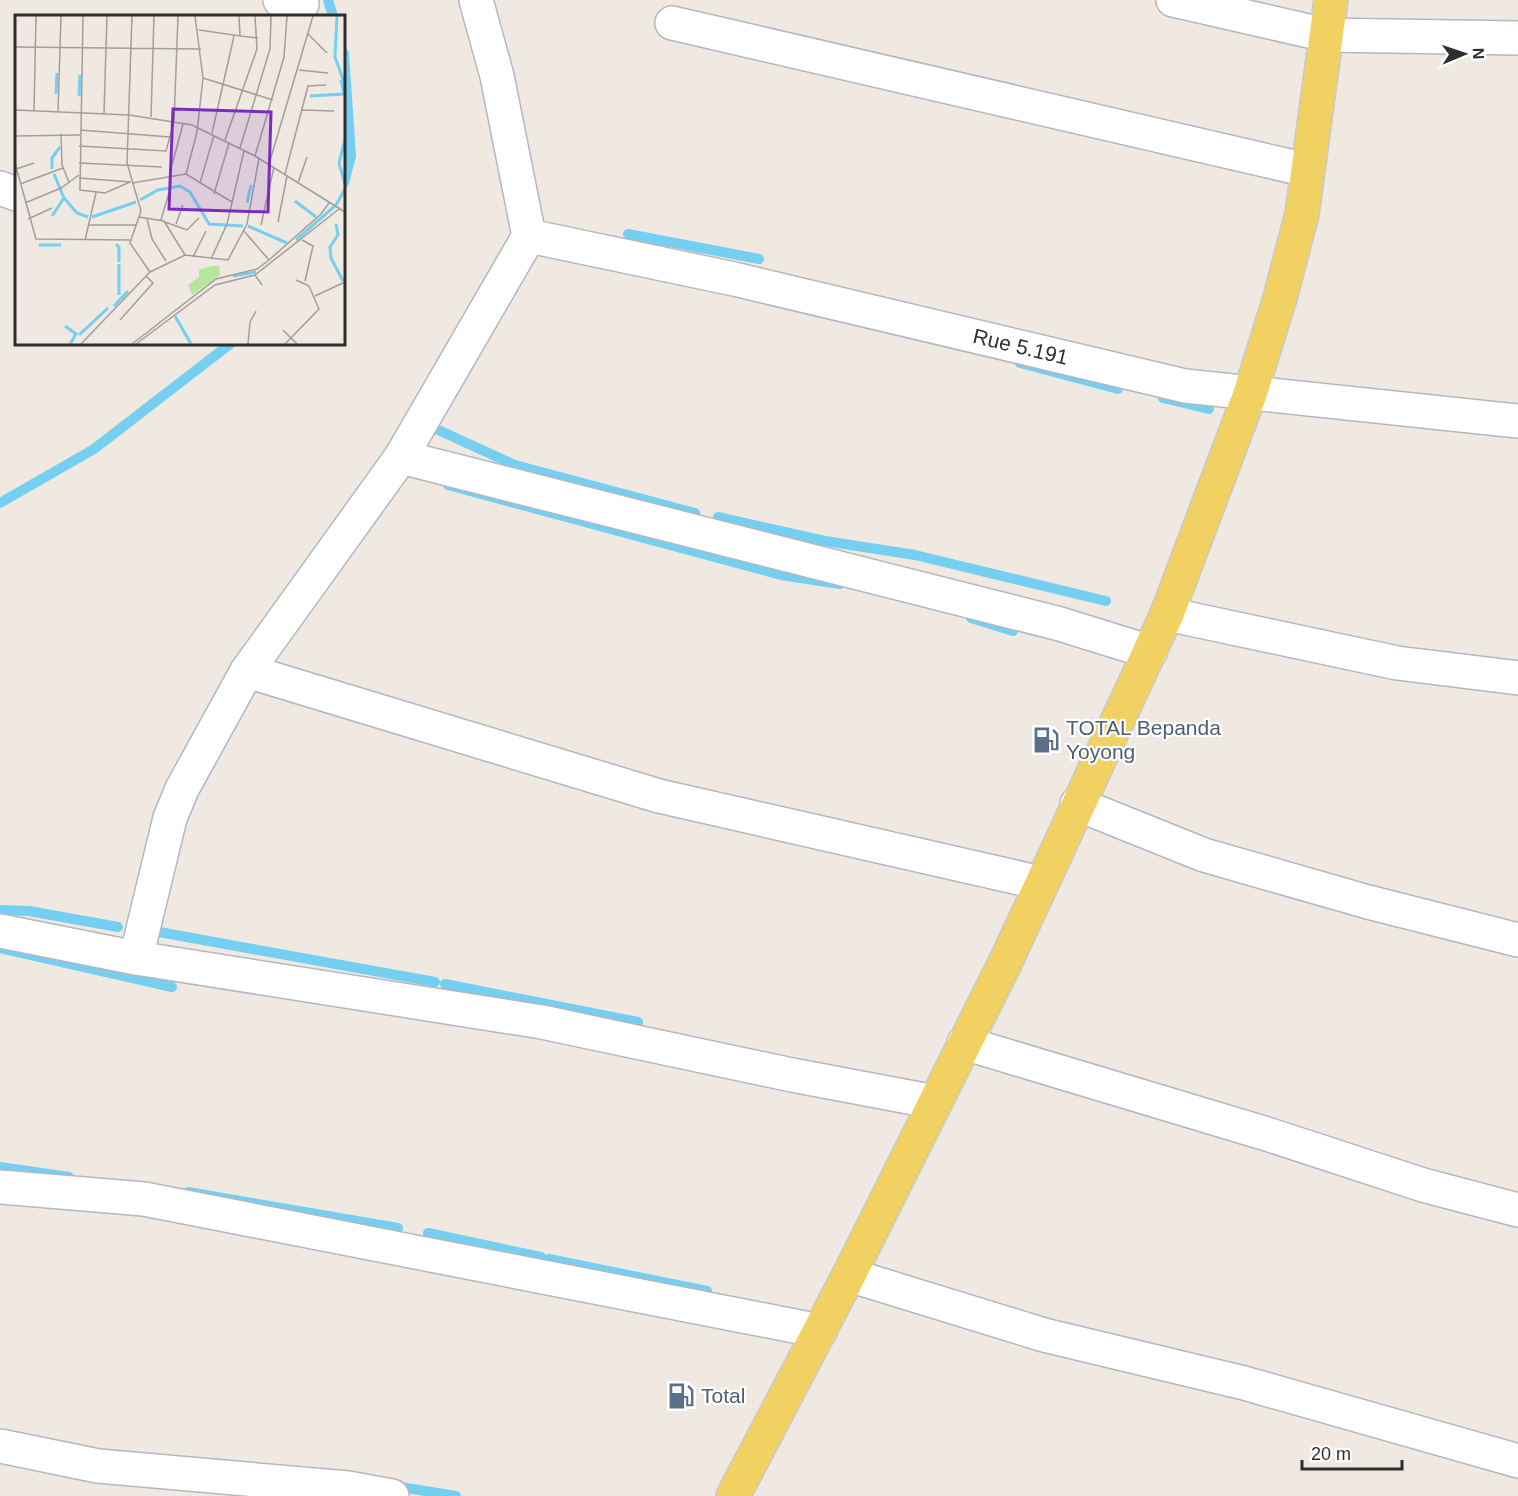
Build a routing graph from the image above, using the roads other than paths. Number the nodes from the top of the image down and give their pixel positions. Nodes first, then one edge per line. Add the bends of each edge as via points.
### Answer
1 (477, 0) edge
2 (1173, 0) edge
3 (1331, 0) edge
4 (672, 23) dead end
5 (1326, 35) junction
6 (1518, 38) edge
7 (1307, 170) junction
8 (0, 188) edge
9 (15, 194) edge
10 (530, 236) junction
11 (1250, 394) junction
12 (1518, 421) edge
13 (401, 457) junction
14 (1167, 614) junction
15 (1150, 652) junction
16 (247, 671) junction
17 (1518, 678) edge
18 (1077, 804) junction
19 (1041, 882) junction
20 (0, 931) edge
21 (1518, 940) edge
22 (136, 958) junction
23 (964, 1043) junction
24 (934, 1102) junction
25 (0, 1187) edge
26 (1518, 1210) edge
27 (849, 1275) junction
28 (820, 1331) junction
29 (0, 1446) edge
30 (1518, 1461) edge
31 (392, 1496) edge
32 (733, 1496) edge

1 - 10 street
2 - 5 street
3 - 5 main road
4 - 7 street
5 - 6 street
5 - 7 main road
7 - 11 main road via 1302,214 1286,277
8 - 9 street
10 - 11 street, Rue 5.191 via 734,279 1185,386
10 - 13 street
11 - 12 street, Rue 5.191
11 - 14 main road
13 - 15 street via 1060,624
13 - 16 street
14 - 15 main road
14 - 17 street via 1397,663
15 - 18 main road
16 - 19 street via 659,796
16 - 22 street via 170,818
18 - 19 main road
18 - 21 street via 1204,855
19 - 23 main road
20 - 22 street
22 - 24 street via 542,1022
23 - 24 main road
23 - 26 street via 1423,1185
24 - 27 main road
25 - 28 street via 144,1199
27 - 28 main road
27 - 30 street via 1044,1335 1244,1383
28 - 32 main road
29 - 31 street via 98,1466 348,1488

